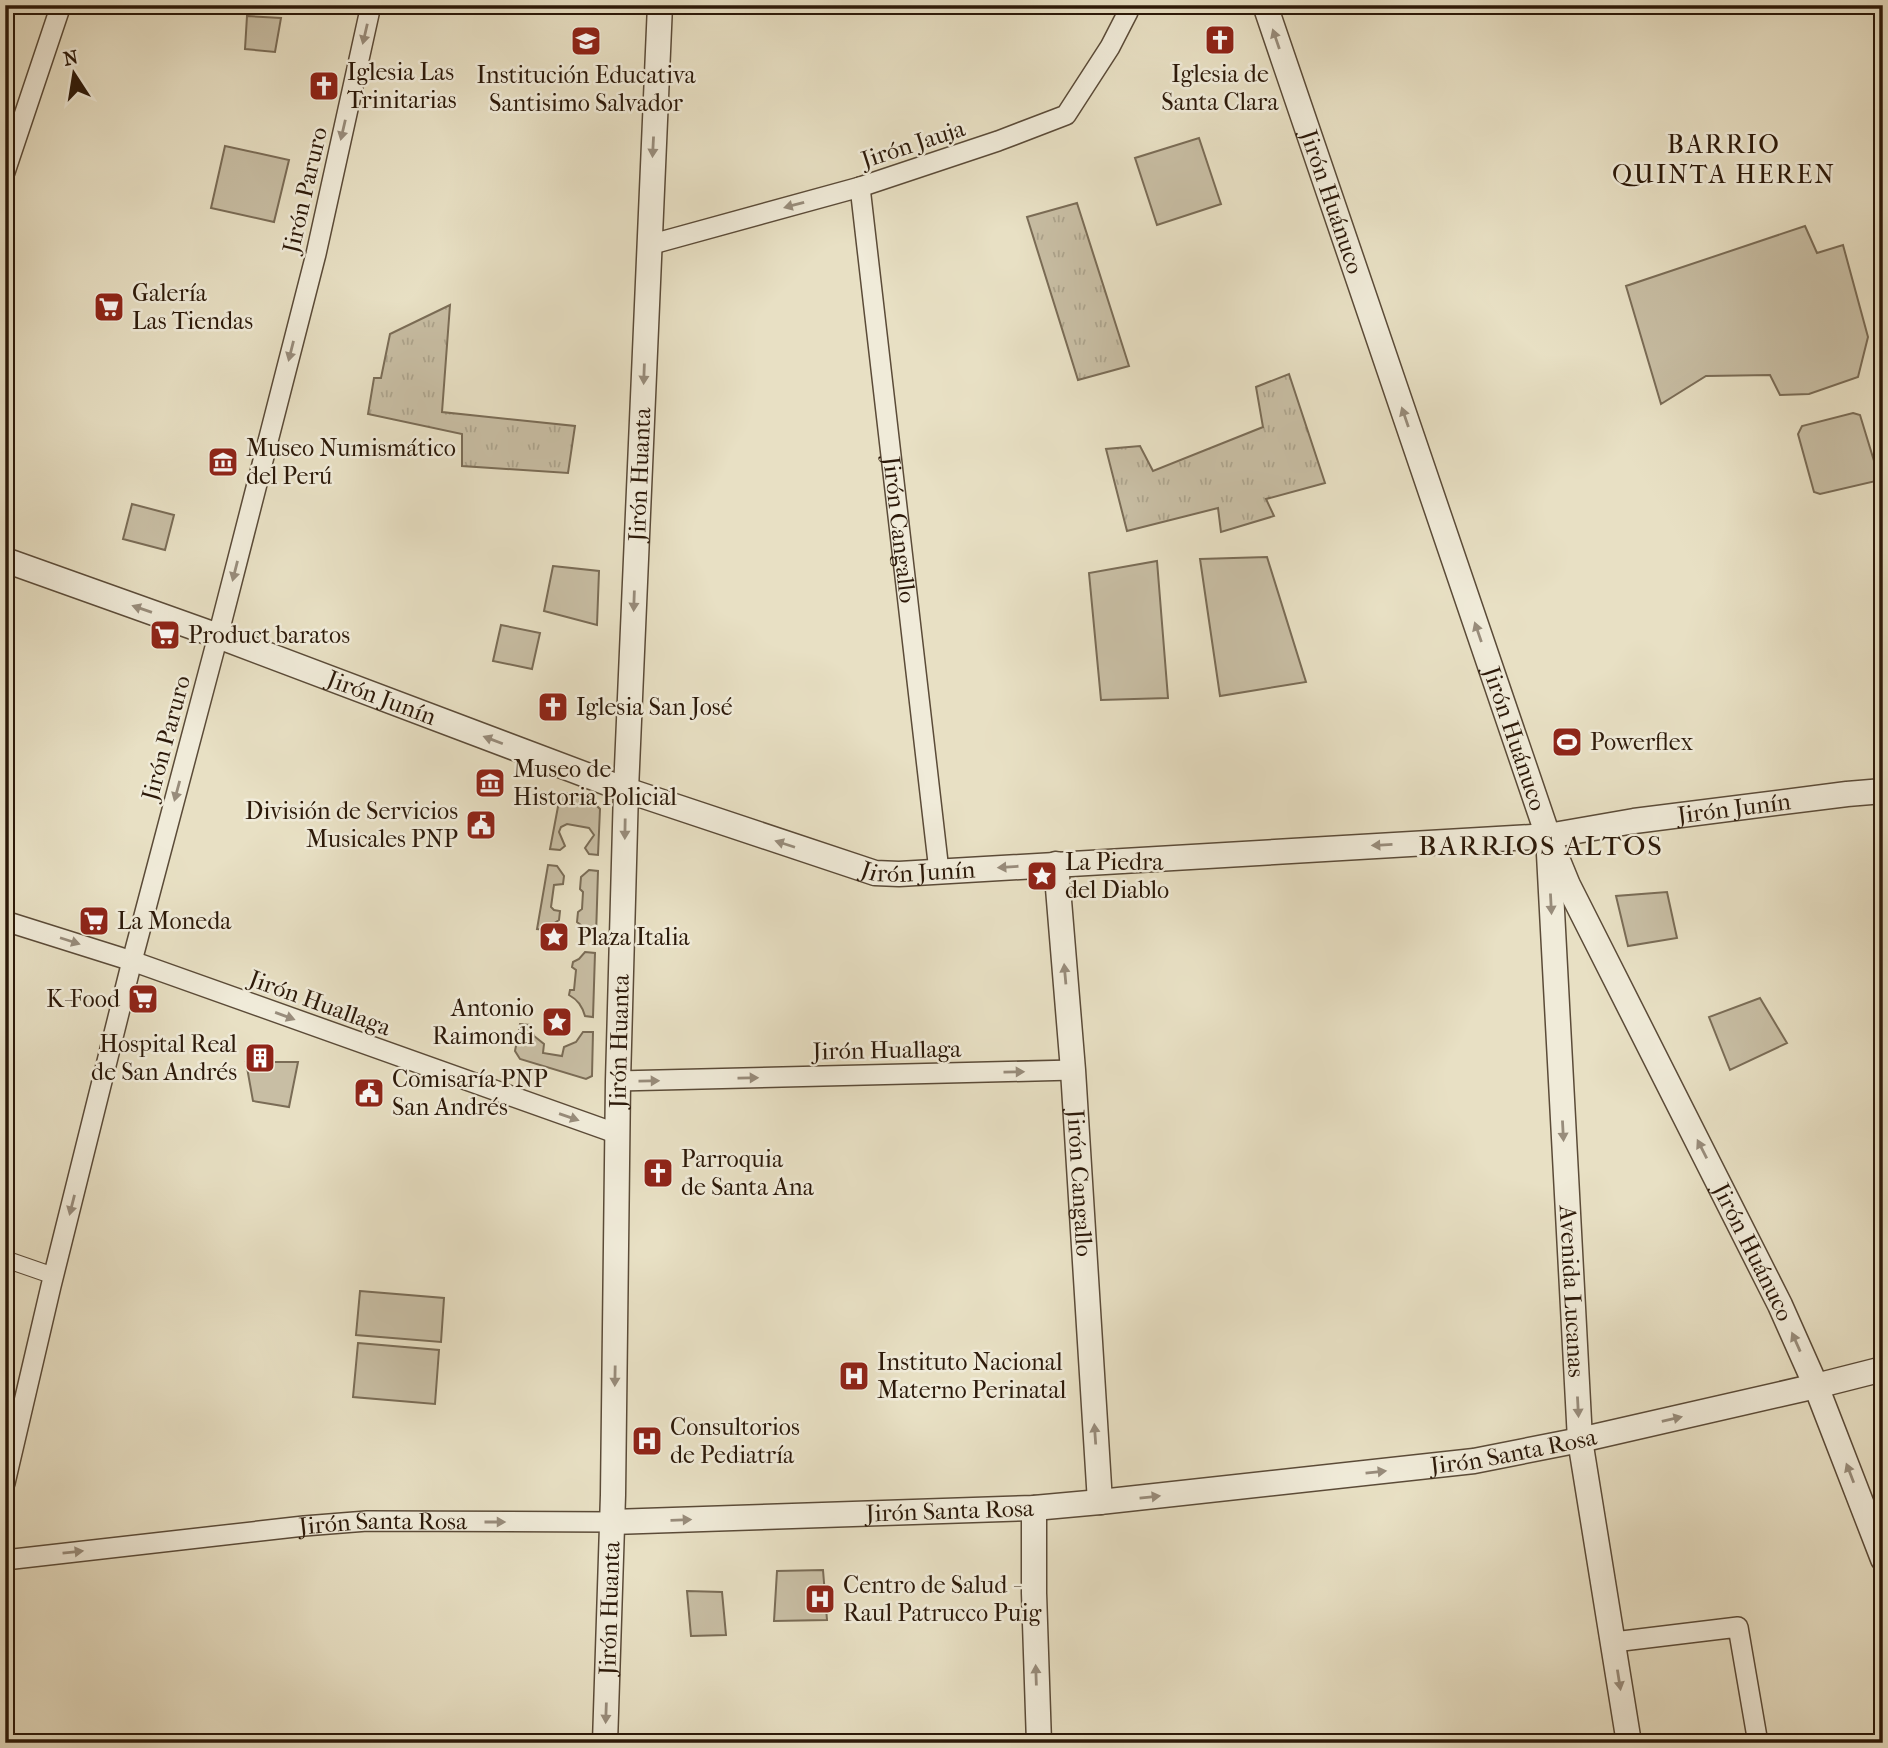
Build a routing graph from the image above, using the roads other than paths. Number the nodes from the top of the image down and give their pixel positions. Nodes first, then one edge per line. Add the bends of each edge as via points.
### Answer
1 (61, 5) edge
2 (371, 5) edge
3 (660, 5) edge
4 (1129, 5) edge
5 (1265, 5) edge
6 (5, 172) edge
7 (860, 187) junction
8 (649, 245) junction
9 (5, 560) edge
10 (218, 636) junction
11 (626, 790) junction
12 (1883, 791) edge
13 (1548, 836) junction
14 (1056, 864) junction
15 (939, 872) junction
16 (5, 920) edge
17 (132, 961) junction
18 (1073, 1070) junction
19 (618, 1081) junction
20 (618, 1134) junction
21 (5, 1259) edge
22 (54, 1276) junction
23 (1883, 1368) edge
24 (1816, 1386) junction
25 (1580, 1440) junction
26 (5, 1483) edge
27 (1100, 1502) junction
28 (1034, 1508) junction
29 (612, 1522) junction
30 (1883, 1559) edge
31 (5, 1560) edge
32 (1614, 1642) junction
33 (605, 1743) edge
34 (1039, 1743) edge
35 (1629, 1743) edge
36 (1758, 1743) edge

1 - 6 street
2 -> 10 street, Jirón Paruro via 316,254
3 -> 8 street, Jirón Huanta
4 - 7 street, Jirón Jauja via 1110,47 1066,116
13 -> 5 street, Jirón Huánuco
7 -> 8 street, Jirón Jauja
7 - 15 street, Jirón Cangallo
8 -> 11 street, Jirón Huanta
10 -> 9 street, Jirón Junín
11 -> 10 street, Jirón Junín
10 -> 17 street, Jirón Paruro
15 -> 11 street, Jirón Junín via 875,873
11 -> 19 street, Jirón Huanta
12 - 13 street, Jirón Junín
13 -> 14 street, Jirón Junín
24 -> 13 street, Jirón Huánuco
13 -> 25 street, Avenida Lucanas
14 -> 15 street, Jirón Junín
18 -> 14 street, Jirón Cangallo
16 -> 17 street, Jirón Huallaga
17 -> 20 street, Jirón Huallaga
17 -> 22 street, Jirón Paruro
19 -> 18 street, Jirón Huallaga
27 -> 18 street, Jirón Cangallo
19 - 20 street, Jirón Huanta
20 -> 29 street, Jirón Huanta
21 - 22 street
22 - 26 street, Jirón Paruro
23 - 24 street, Jirón Santa Rosa
25 -> 24 street, Jirón Santa Rosa
30 -> 24 street, Jirón Huánuco
27 -> 25 street, Jirón Santa Rosa via 1475,1461
25 - 32 street, Avenida Lucanas
27 - 28 street, Jirón Santa Rosa
29 -> 28 street, Jirón Santa Rosa
34 -> 28 street
31 -> 29 street, Jirón Santa Rosa via 367,1521
29 -> 33 street, Jirón Huanta
32 -> 35 street, Avenida Lucanas
32 - 36 street via 1738,1627

